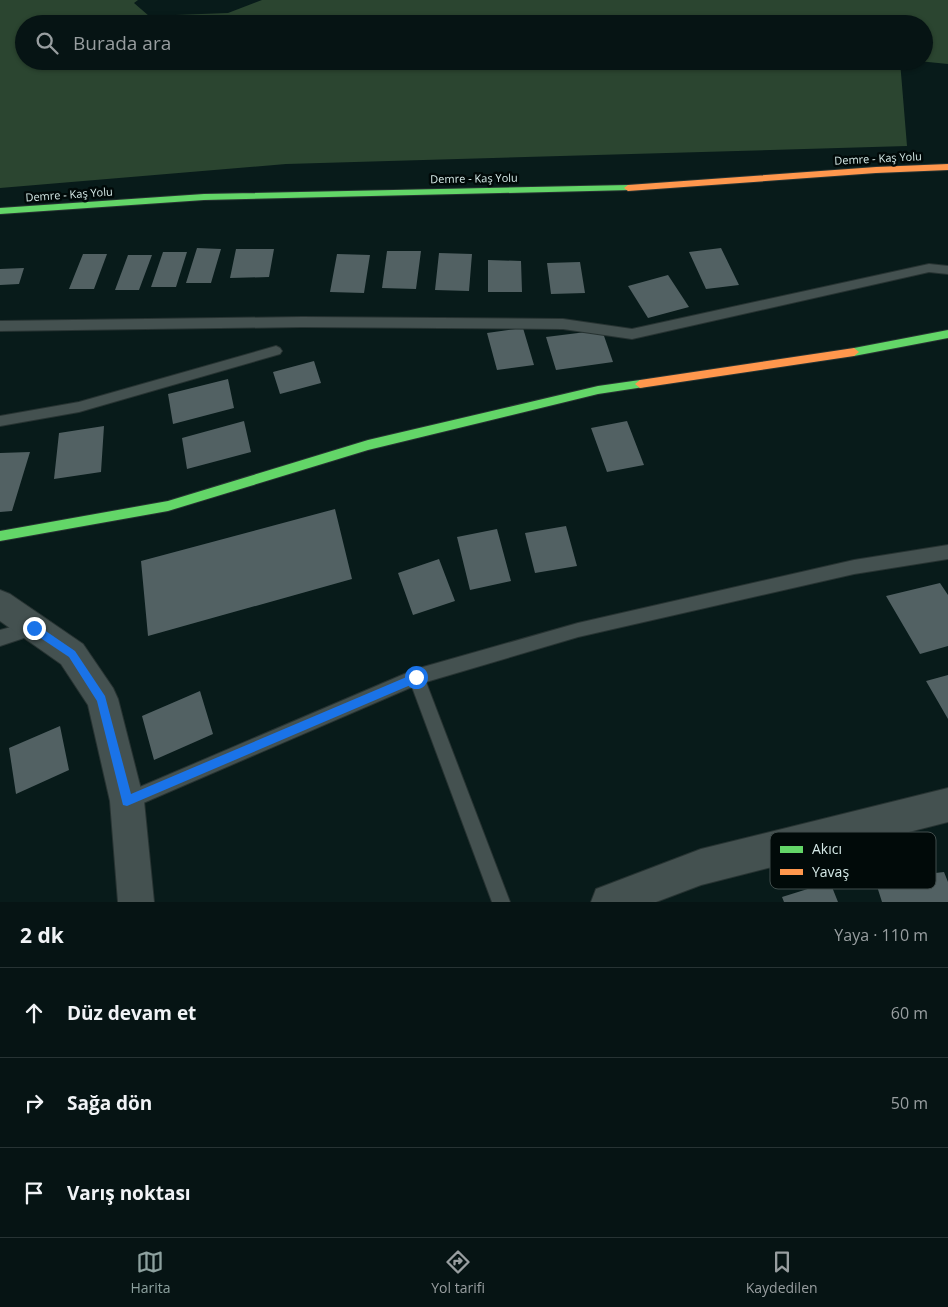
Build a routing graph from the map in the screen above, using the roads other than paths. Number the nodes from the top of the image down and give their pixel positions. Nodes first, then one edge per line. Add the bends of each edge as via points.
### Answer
1 (948, 166) edge
2 (0, 211) edge
3 (948, 270) edge
4 (0, 326) edge
5 (948, 334) edge
6 (276, 350) dead end
7 (0, 421) edge
8 (0, 536) edge
9 (948, 552) edge
10 (0, 604) edge
11 (34, 628) junction
12 (0, 638) edge
13 (416, 677) junction
14 (127, 801) junction
15 (948, 805) edge
16 (840, 832) edge
17 (770, 850) edge
18 (136, 902) edge
19 (501, 902) edge
20 (610, 902) edge

1 - 2 main road, Demre - Kaş Yolu via 653,187 204,197
3 - 4 lane via 929,268 632,334 563,324 302,322
5 - 8 main road via 830,357 598,390 368,445 168,506
6 - 7 lane via 79,407
9 - 13 lane via 854,567 588,628
10 - 11 street
11 - 12 lane
11 - 14 street via 72,654 102,699
13 - 14 lane
13 - 19 lane
14 - 18 street
15 - 16 street
17 - 20 street via 701,867

